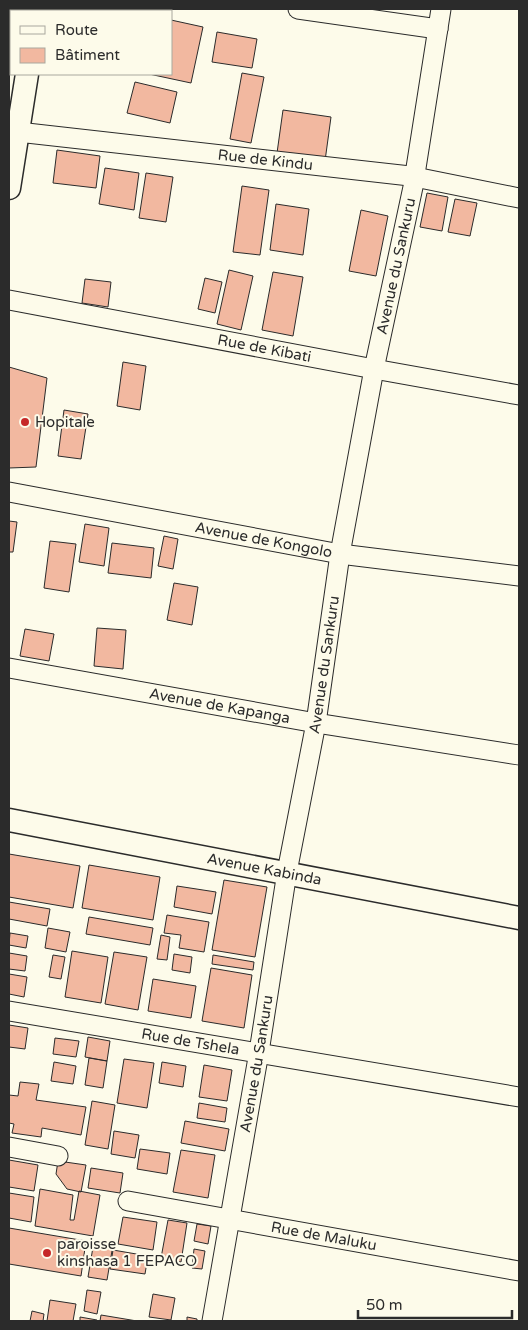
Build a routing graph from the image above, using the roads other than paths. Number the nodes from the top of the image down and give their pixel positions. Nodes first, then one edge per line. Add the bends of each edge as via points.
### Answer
1 (298, 9) edge
2 (441, 9) edge
3 (438, 29) junction
4 (27, 75) edge
5 (14, 132) edge
6 (414, 177) junction
7 (9, 188) edge
8 (519, 198) edge
9 (9, 300) edge
10 (374, 369) junction
11 (519, 395) edge
12 (9, 492) edge
13 (340, 554) junction
14 (519, 576) edge
15 (9, 668) edge
16 (316, 723) junction
17 (519, 755) edge
18 (9, 820) edge
19 (287, 872) junction
20 (519, 918) edge
21 (9, 1011) edge
22 (259, 1052) junction
23 (519, 1097) edge
24 (9, 1146) edge
25 (58, 1156) dead end
26 (128, 1201) dead end
27 (229, 1219) junction
28 (519, 1271) edge
29 (212, 1321) edge

1 - 3 street
2 - 3 street, Avenue du Sankuru
3 - 6 street, Avenue du Sankuru
4 - 5 street
5 - 6 street, Rue de Kindu
5 - 7 street
6 - 8 street, Rue de Kindu
6 - 10 street, Avenue du Sankuru
9 - 10 street, Rue de Kibati
10 - 11 street, Rue de Kibati
10 - 13 street, Avenue du Sankuru
12 - 13 street, Avenue de Kongolo
13 - 14 street, Avenue de Kongolo
13 - 16 street, Avenue du Sankuru
15 - 16 street, Avenue de Kapanga
16 - 17 street, Avenue de Kapanga
16 - 19 street, Avenue du Sankuru
18 - 19 street, Avenue Kabinda
19 - 20 street, Avenue Kabinda
19 - 22 street, Avenue du Sankuru
21 - 22 street, Rue de Tshela
22 - 23 street, Rue de Tshela
22 - 27 street, Avenue du Sankuru
24 - 25 street
26 - 27 street, Rue de Maluku
27 - 28 street, Rue de Maluku
27 - 29 street, Avenue du Sankuru

